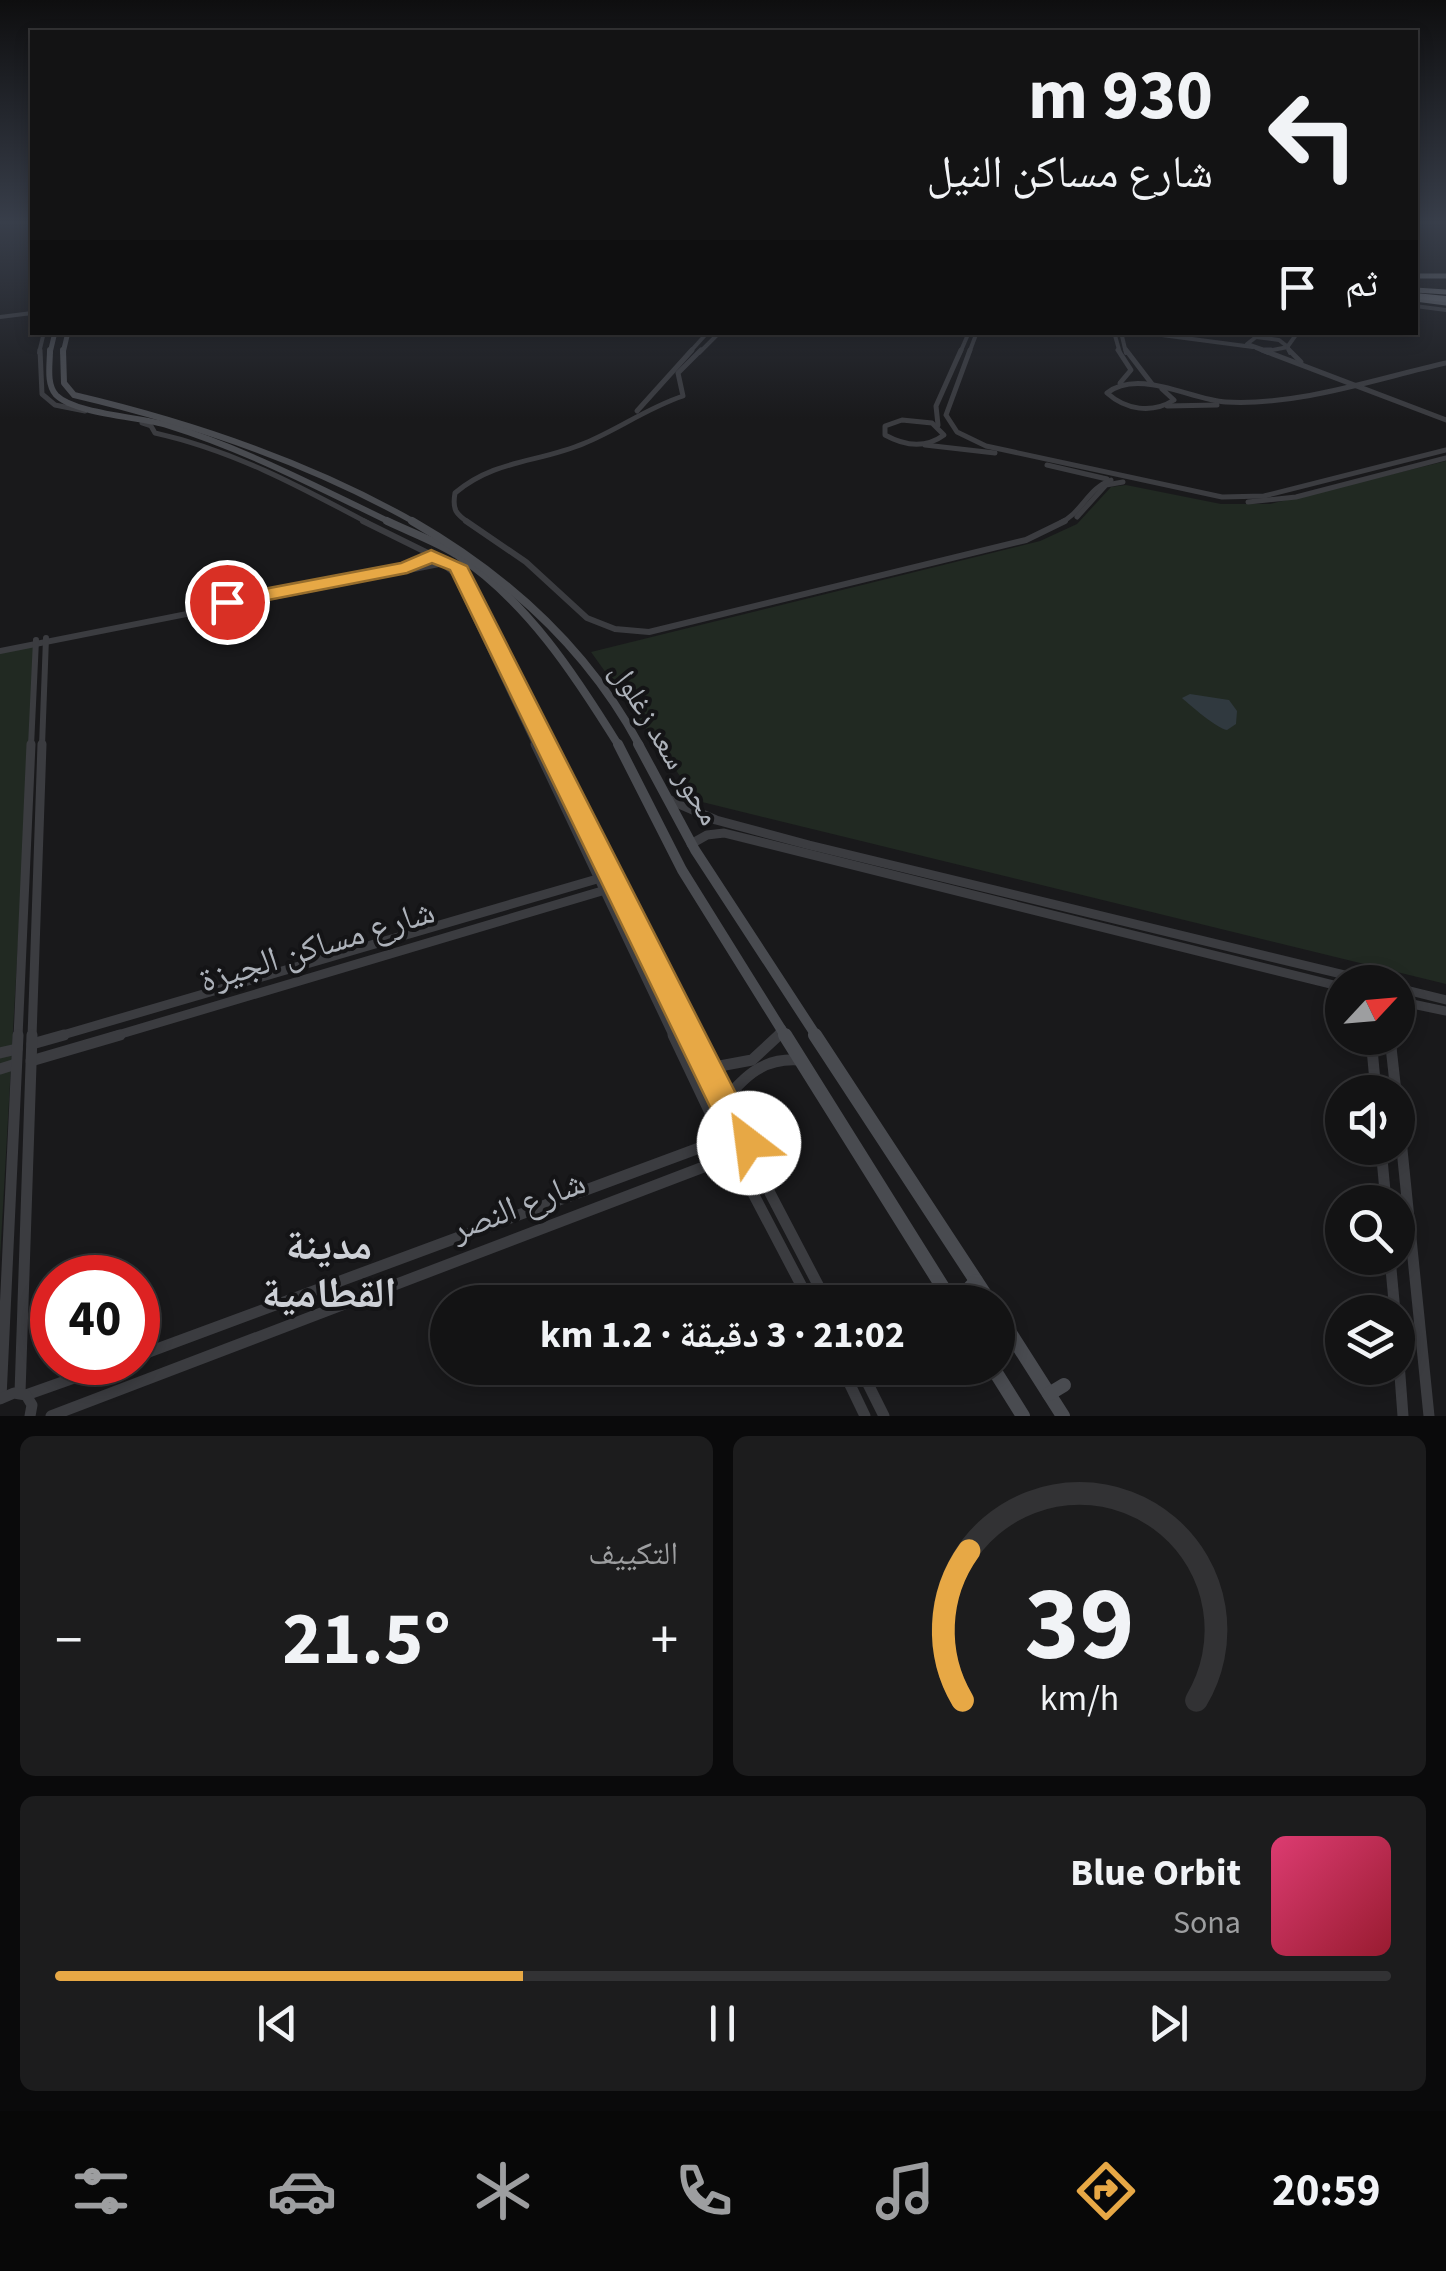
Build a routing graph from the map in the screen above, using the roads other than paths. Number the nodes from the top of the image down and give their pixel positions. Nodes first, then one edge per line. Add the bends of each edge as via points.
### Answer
1 (1418, 299) edge
2 (1418, 299) edge
3 (1446, 302) edge
4 (30, 312) edge
5 (0, 316) edge
6 (43, 335) edge
7 (55, 335) edge
8 (67, 335) edge
9 (705, 335) edge
10 (717, 335) edge
11 (968, 335) edge
12 (1118, 335) edge
13 (1119, 335) edge
14 (1160, 335) edge
15 (1211, 335) edge
16 (1266, 335) edge
17 (1296, 335) edge
18 (976, 336) edge
19 (1255, 338) junction
20 (1288, 347) junction
21 (1254, 348) junction
22 (1446, 365) edge
23 (664, 377) junction
24 (677, 380) junction
25 (1339, 383) junction
26 (1118, 384) junction
27 (1357, 385) junction
28 (1161, 388) junction
29 (61, 403) junction
30 (644, 403) junction
31 (655, 405) junction
32 (936, 406) junction
33 (1166, 406) junction
34 (1446, 417) edge
35 (902, 420) junction
36 (941, 429) junction
37 (925, 445) junction
38 (978, 450) junction
39 (1446, 450) edge
40 (1446, 458) edge
41 (308, 467) junction
42 (1084, 474) junction
43 (293, 477) junction
44 (1110, 480) junction
45 (1123, 482) junction
46 (1096, 485) junction
47 (1149, 486) junction
48 (348, 508) junction
49 (366, 510) junction
50 (404, 514) junction
51 (1076, 516) junction
52 (354, 517) junction
53 (389, 521) junction
54 (441, 561) junction
55 (462, 581) junction
56 (41, 641) junction
57 (0, 649) edge
58 (613, 703) junction
59 (597, 710) junction
60 (670, 800) junction
61 (725, 828) junction
62 (692, 844) junction
63 (613, 874) junction
64 (601, 878) junction
65 (619, 886) junction
66 (607, 890) junction
67 (1325, 972) edge
68 (1325, 983) edge
69 (1415, 992) edge
70 (1446, 1000) edge
71 (1415, 1004) edge
72 (1446, 1011) edge
73 (782, 1029) junction
74 (32, 1044) junction
75 (17, 1049) junction
76 (0, 1053) edge
77 (802, 1060) junction
78 (31, 1061) junction
79 (16, 1064) junction
80 (709, 1068) junction
81 (0, 1069) edge
82 (724, 1100) junction
83 (738, 1132) junction
84 (720, 1138) junction
85 (748, 1151) junction
86 (731, 1159) junction
87 (1404, 1165) edge
88 (976, 1281) junction
89 (801, 1285) edge
90 (818, 1285) edge
91 (941, 1285) edge
92 (974, 1285) edge
93 (979, 1285) edge
94 (160, 1348) edge
95 (1015, 1348) edge
96 (50, 1385) edge
97 (850, 1385) edge
98 (868, 1385) edge
99 (1004, 1385) edge
100 (1064, 1385) dead end
101 (1401, 1385) edge
102 (23, 1394) junction
103 (1048, 1394) junction
104 (0, 1399) edge
105 (30, 1416) edge
106 (50, 1416) edge
107 (865, 1416) edge
108 (884, 1416) edge
109 (1023, 1416) edge
110 (1063, 1416) edge
111 (1403, 1416) edge
112 (1429, 1416) edge

1 - 3 highway
2 - 3 street
4 - 5 street
6 - 29 street via 39,386 45,398
7 - 29 main road via 50,388
8 - 41 main road, محور سعد زغلول via 64,383 74,395 176,419
9 - 23 street
10 - 24 street
11 - 32 street
12 - 26 street via 1116,345 1131,370
13 - 28 street via 1139,373
14 - 21 street
15 - 19 street
16 - 19 street
17 - 20 street
18 - 47 street via 946,411 957,432 994,448
19 - 20 street
19 - 21 street via 1247,342
20 - 21 street
20 - 27 street via 1299,361
21 - 25 street
22 - 27 street
23 - 24 street
23 - 30 street
24 - 31 street via 684,394
25 - 27 street
25 - 28 street via 1235,402
26 - 28 street
26 - 33 street via 1107,394 1116,402
27 - 33 street via 1245,405
27 - 34 street
28 - 33 street via 1174,400
29 - 43 main road, محور سعد زغلول via 166,424
29 - 48 street via 182,436
30 - 31 street
30 - 51 street via 592,437 479,471 449,498 459,524 521,564 579,618 615,633 659,634 720,620 1030,541
31 - 51 street via 579,446 477,474 455,493 454,510 464,522 526,562 587,618 615,629 672,628 1026,540
32 - 35 street
32 - 36 street
35 - 36 street
35 - 37 street via 885,426 885,435
36 - 37 street via 942,439
36 - 38 street
37 - 38 street
38 - 42 street
39 - 47 street via 1264,496
40 - 47 street via 1271,501 1219,502
41 - 43 main road
41 - 50 main road, محور سعد زغلول
42 - 44 street
42 - 46 street
43 - 48 main road, محور سعد زغلول
44 - 45 street
44 - 46 street
45 - 47 street
45 - 51 street via 1106,485
46 - 51 street
48 - 49 main road, محور سعد زغلول
48 - 52 street
49 - 52 main road
49 - 53 main road, محور سعد زغلول
50 - 53 main road
50 - 58 main road, محور سعد زغلول via 506,583 579,656
52 - 54 street
53 - 59 main road, محور سعد زغلول via 490,579 556,651
54 - 55 street
54 - 56 street
55 - 63 street
55 - 64 street
56 - 57 street
56 - 74 street
56 - 75 street
58 - 59 main road
58 - 60 main road, محور سعد زغلول
59 - 73 main road, محور سعد زغلول via 682,870
60 - 61 street
60 - 62 main road, محور سعد زغلول
61 - 62 street
61 - 67 street
61 - 68 street
62 - 88 main road, محور سعد زغلول via 819,1027
63 - 64 street, شارع مساكن الجيزة
63 - 65 street
64 - 66 street
64 - 74 street, شارع مساكن الجيزة
65 - 66 street, شارع مساكن الجيزة
65 - 80 street
66 - 78 street, شارع مساكن الجيزة
66 - 84 street
69 - 70 street
71 - 72 street
73 - 77 main road, محور سعد زغلول
73 - 80 street via 754,1060
74 - 78 street
75 - 76 street
75 - 79 street
77 - 82 street via 760,1065
77 - 91 main road, محور سعد زغلول
78 - 102 street
79 - 81 street
79 - 104 street
80 - 82 street
82 - 83 street
83 - 84 street
83 - 85 street via 748,1140
84 - 86 street via 719,1151
84 - 94 street, شارع النصر
85 - 86 street
85 - 90 street
86 - 89 street
86 - 106 street, شارع النصر
87 - 112 street
88 - 92 main road
88 - 93 main road, محور سعد زغلول
95 - 103 main road
96 - 102 street
97 - 107 street
98 - 108 street
99 - 109 main road
100 - 103 main road
101 - 111 street
102 - 104 street
102 - 105 street via 32,1405
103 - 110 main road

